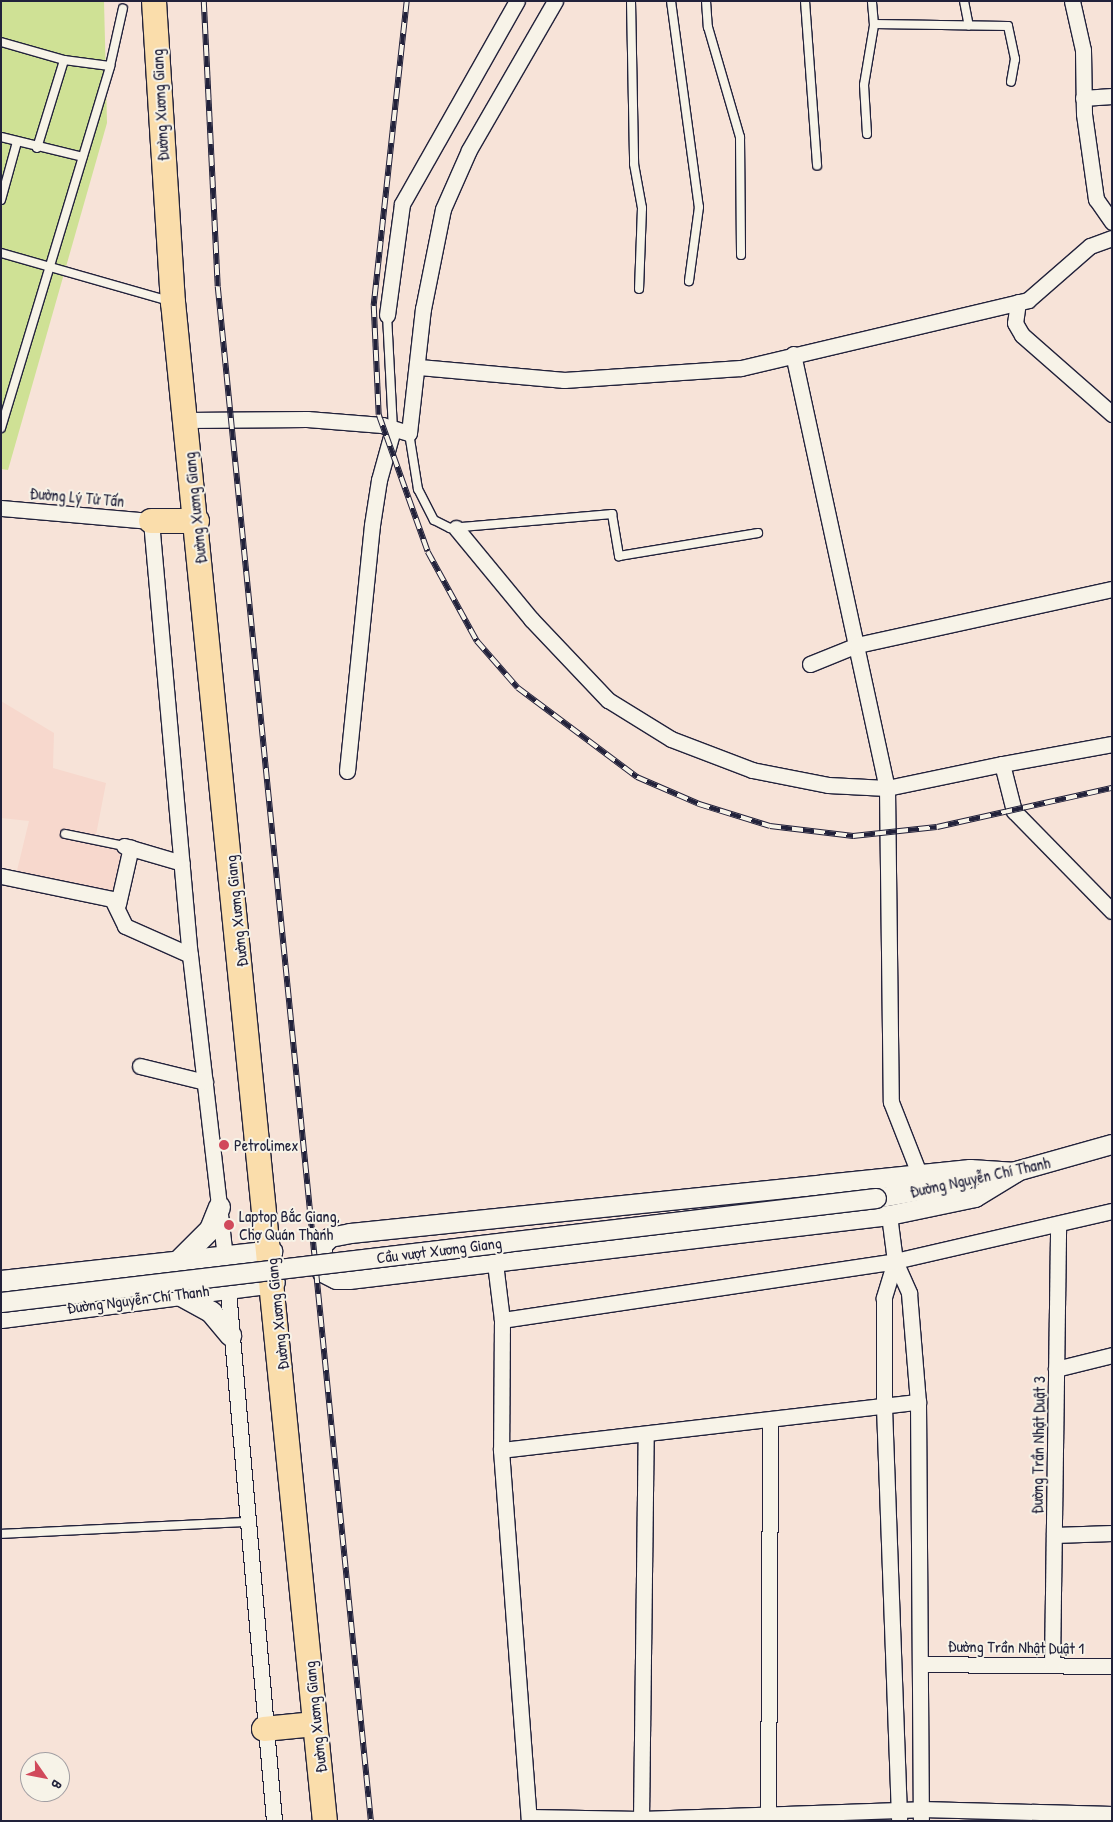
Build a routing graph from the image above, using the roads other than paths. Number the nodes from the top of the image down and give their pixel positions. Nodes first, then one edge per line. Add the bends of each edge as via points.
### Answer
1 (154, 1) edge
2 (517, 1) edge
3 (555, 1) edge
4 (631, 1) edge
5 (671, 1) edge
6 (706, 1) edge
7 (805, 1) edge
8 (872, 1) edge
9 (964, 1) edge
10 (1072, 1) edge
11 (123, 8) dead end
12 (874, 24) junction
13 (969, 26) junction
14 (1, 42) edge
15 (64, 60) junction
16 (110, 66) junction
17 (1011, 82) dead end
18 (1112, 96) edge
19 (1083, 98) junction
20 (867, 134) dead end
21 (1, 137) edge
22 (17, 142) junction
23 (37, 148) junction
24 (82, 157) junction
25 (817, 166) dead end
26 (1, 200) edge
27 (1112, 222) edge
28 (1112, 238) edge
29 (1, 253) edge
30 (741, 255) dead end
31 (52, 266) junction
32 (690, 280) dead end
33 (639, 289) dead end
34 (172, 302) junction
35 (1018, 302) junction
36 (387, 315) joint
37 (793, 354) junction
38 (419, 367) junction
39 (1112, 414) edge
40 (186, 420) junction
41 (1, 428) edge
42 (394, 429) junction
43 (409, 433) junction
44 (1, 508) edge
45 (197, 521) junction
46 (151, 522) junction
47 (456, 528) junction
48 (758, 533) dead end
49 (1112, 589) edge
50 (858, 645) junction
51 (810, 664) dead end
52 (1112, 744) edge
53 (1002, 764) junction
54 (348, 771) dead end
55 (887, 788) junction
56 (65, 834) dead end
57 (128, 847) junction
58 (182, 863) junction
59 (1, 876) edge
60 (118, 904) junction
61 (1112, 911) edge
62 (190, 955) junction
63 (140, 1066) dead end
64 (205, 1082) junction
65 (1112, 1144) edge
66 (1016, 1172) junction
67 (920, 1176) junction
68 (876, 1198) joint
69 (220, 1207) junction
70 (1112, 1210) edge
71 (889, 1215) junction
72 (493, 1217) junction
73 (1058, 1225) junction
74 (271, 1251) junction
75 (225, 1256) junction
76 (895, 1260) junction
77 (182, 1261) junction
78 (494, 1263) junction
79 (1, 1281) edge
80 (274, 1282) junction
81 (227, 1287) junction
82 (185, 1293) junction
83 (1, 1302) edge
84 (1, 1317) edge
85 (502, 1320) junction
86 (230, 1335) junction
87 (1112, 1355) edge
88 (1056, 1369) junction
89 (918, 1402) junction
90 (884, 1408) junction
91 (770, 1422) junction
92 (646, 1434) junction
93 (501, 1450) junction
94 (246, 1522) junction
95 (1112, 1533) edge
96 (1, 1534) edge
97 (1054, 1534) junction
98 (920, 1664) junction
99 (1052, 1666) junction
100 (1112, 1666) edge
101 (315, 1724) junction
102 (264, 1729) junction
103 (1112, 1814) edge
104 (921, 1815) edge
105 (899, 1816) edge
106 (768, 1818) edge
107 (529, 1819) edge
108 (641, 1820) edge
109 (274, 1821) edge
110 (325, 1821) edge

1 - 34 main road, Đường Xương Giang
2 - 36 street via 402,204
3 - 38 street via 469,150 443,209 424,309
4 - 33 lane via 634,164 642,208
5 - 32 lane via 699,207
6 - 30 lane via 708,27 740,137
7 - 25 lane
8 - 12 lane
9 - 13 lane
10 - 19 street via 1083,50
11 - 16 lane
12 - 13 lane
12 - 20 lane via 864,85
13 - 17 lane via 1008,26 1014,59
14 - 15 lane
15 - 16 lane
15 - 23 lane
16 - 24 lane
18 - 19 street
19 - 27 street via 1096,199
21 - 22 lane
22 - 23 lane
22 - 26 lane
23 - 24 lane
24 - 31 lane
28 - 35 street via 1090,246 1034,295
29 - 31 lane
31 - 34 lane
31 - 41 lane
34 - 40 main road, Đường Xương Giang
35 - 37 street
35 - 39 street via 1015,323 1022,335
36 - 42 lane
37 - 38 street via 742,368 627,379 564,380
37 - 50 street
38 - 43 street
40 - 42 street via 307,419
40 - 45 main road, Đường Xương Giang
42 - 43 street
42 - 54 street via 379,480 372,525
43 - 47 lane via 418,489 434,520
44 - 46 street, Đường Lý Tử Tấn
45 - 46 main road
45 - 74 main road, Đường Xương Giang
46 - 58 street
47 - 48 lane via 612,514 619,556
47 - 55 street via 532,619 608,700 671,739 752,770 828,785
49 - 50 street
50 - 51 street
50 - 55 street
52 - 53 street
53 - 55 street
53 - 61 street via 1014,811
55 - 67 street via 891,1102
56 - 57 lane
57 - 58 street
57 - 60 street
58 - 62 street
59 - 60 street via 97,894
60 - 62 street via 125,926
62 - 64 street
63 - 64 street
64 - 69 street
65 - 66 street, Đường Nguyễn Chí Thanh
66 - 67 street via 970,1169
66 - 68 street, Đường Nguyễn Chí Thanh
66 - 71 street via 975,1198
67 - 72 street
68 - 83 street, Cầu vượt Xương Giang, bridge
69 - 75 street
69 - 77 main road via 210,1229
70 - 73 street
71 - 76 street
71 - 78 street
72 - 78 street
72 - 78 street via 330,1238 321,1256 322,1272 336,1280
73 - 76 street
73 - 88 street, Đường Trần Nhật Duật 3
74 - 75 main road, Đường Nguyễn Chí Thanh
74 - 80 main road, Đường Xương Giang
75 - 77 main road, Đường Nguyễn Chí Thanh
75 - 81 street
76 - 85 street
76 - 89 street via 909,1292
76 - 90 street via 884,1298
77 - 79 main road, Đường Nguyễn Chí Thanh
77 - 82 main road via 203,1272 204,1280
78 - 85 street
80 - 81 main road, Đường Nguyễn Chí Thanh
80 - 101 main road, Đường Xương Giang
81 - 82 main road, Đường Nguyễn Chí Thanh
81 - 86 street
82 - 84 main road, Đường Nguyễn Chí Thanh
82 - 86 main road via 211,1312
85 - 93 street
86 - 94 street
87 - 88 street
88 - 97 street, Đường Trần Nhật Duật 3
89 - 90 street
89 - 98 street
90 - 91 street
90 - 105 street
91 - 92 street
91 - 106 street
92 - 93 street
92 - 108 street
93 - 107 street
94 - 96 lane
94 - 102 street
95 - 97 street
97 - 99 street, Đường Trần Nhật Duật 3
98 - 99 street, Đường Trần Nhật Duật 1
98 - 104 street
99 - 100 street, Đường Trần Nhật Duật 1
101 - 102 main road
101 - 110 main road, Đường Xương Giang
102 - 109 street
103 - 104 street
104 - 105 street
105 - 106 street
106 - 108 street
107 - 108 street

